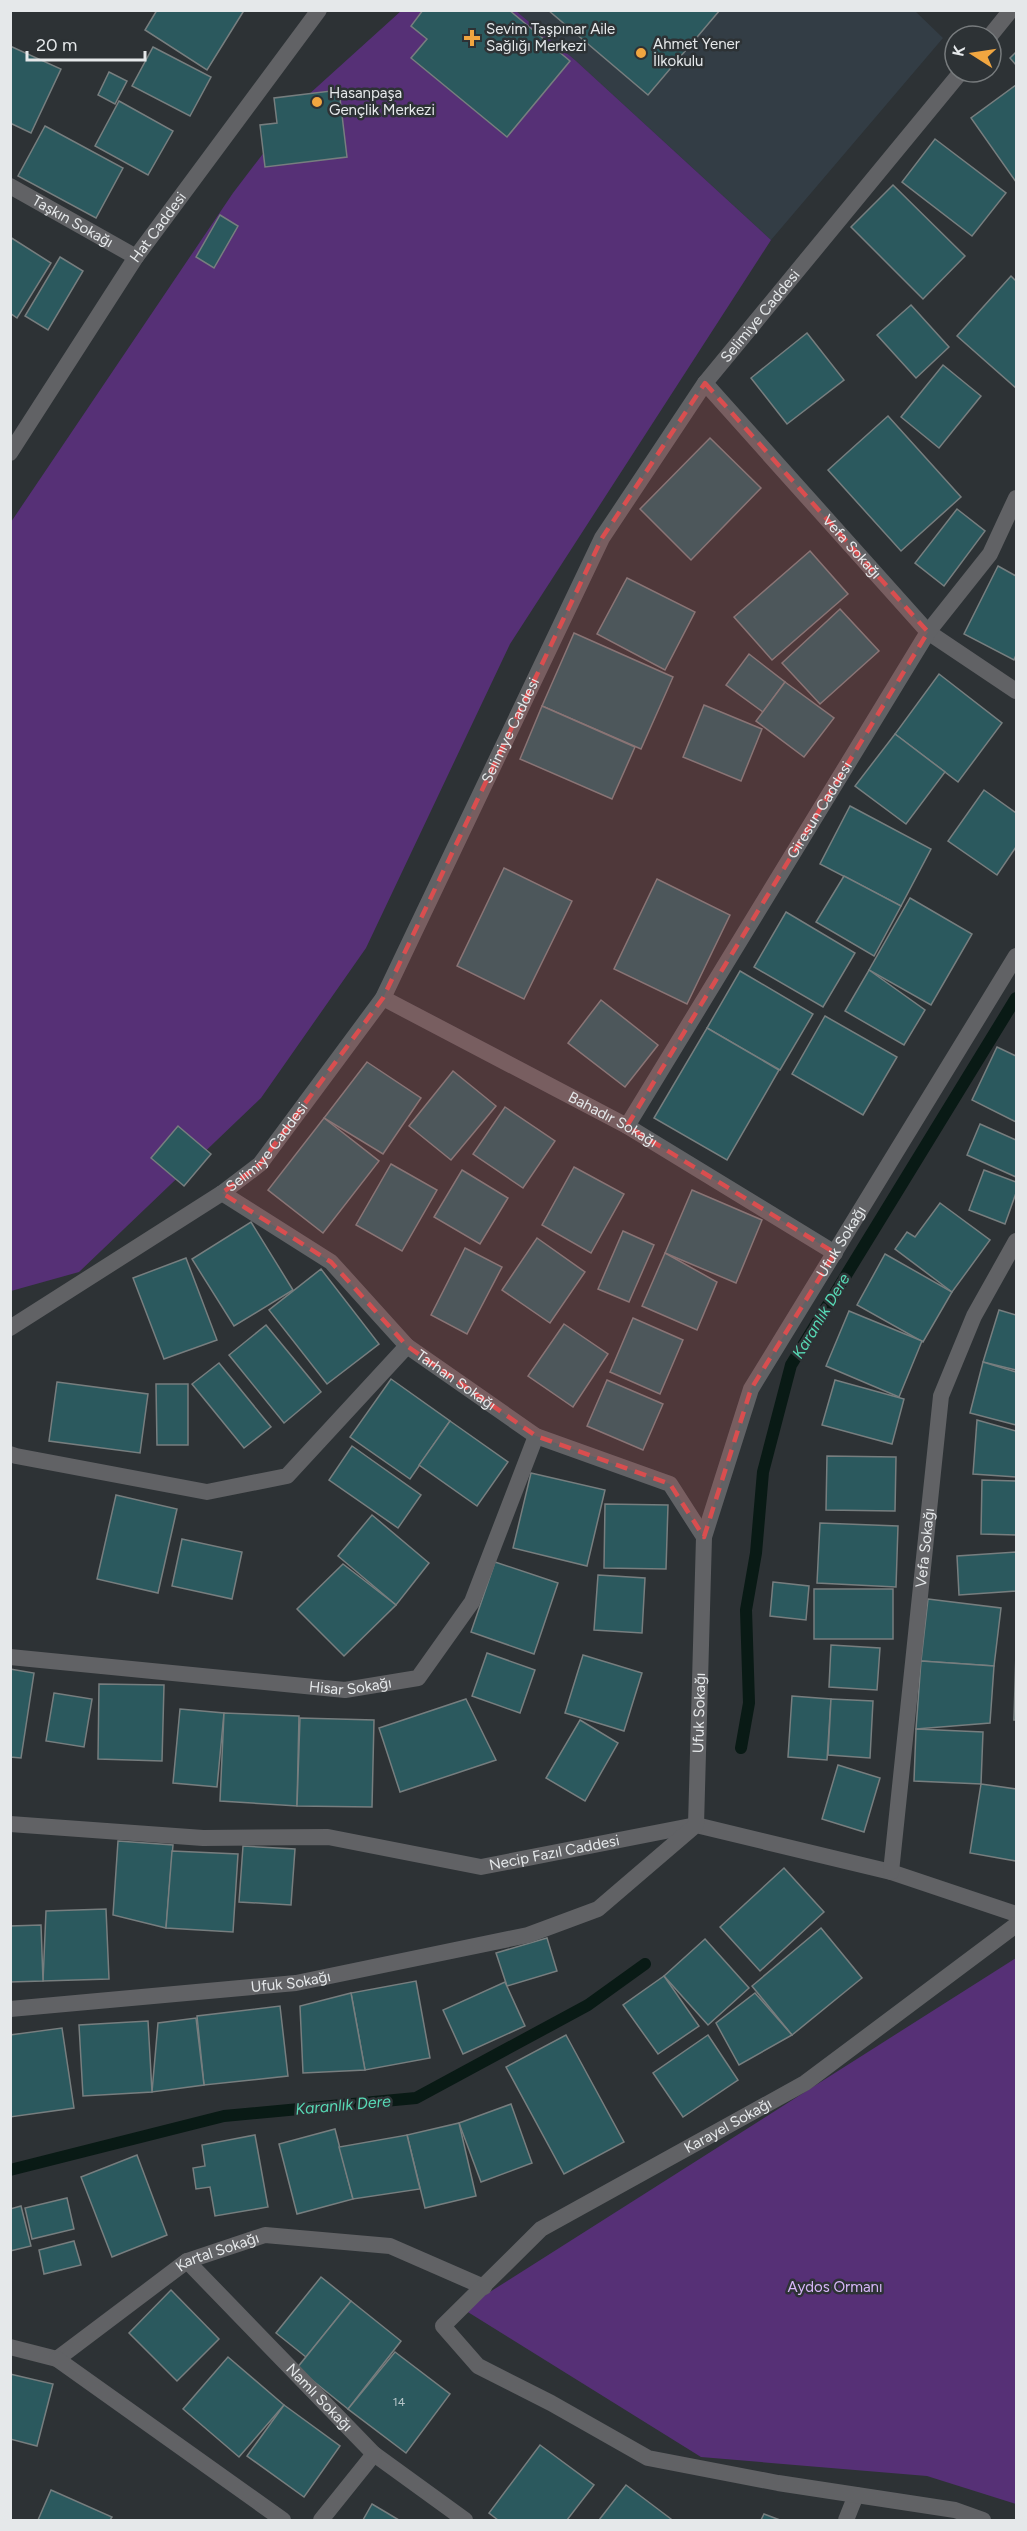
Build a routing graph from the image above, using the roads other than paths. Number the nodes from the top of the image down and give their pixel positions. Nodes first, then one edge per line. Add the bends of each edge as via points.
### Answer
1 (319, 10) edge
2 (1011, 10) edge
3 (1000, 24) edge
4 (951, 84) edge
5 (10, 186) edge
6 (136, 257) junction
7 (705, 383) junction
8 (10, 453) edge
9 (1017, 498) edge
10 (928, 632) junction
11 (1017, 691) edge
12 (1017, 956) edge
13 (383, 998) junction
14 (627, 1126) junction
15 (222, 1194) junction
16 (1017, 1241) edge
17 (835, 1253) junction
18 (10, 1328) edge
19 (407, 1346) junction
20 (536, 1436) junction
21 (10, 1454) edge
22 (704, 1537) junction
23 (10, 1657) edge
24 (10, 1824) edge
25 (696, 1825) junction
26 (891, 1872) junction
27 (1017, 1914) edge
28 (1017, 1925) edge
29 (10, 2009) edge
30 (187, 2261) junction
31 (484, 2287) junction
32 (10, 2347) edge
33 (57, 2359) junction
34 (374, 2454) junction
35 (856, 2495) junction
36 (283, 2520) edge
37 (321, 2520) edge
38 (465, 2520) edge
39 (846, 2520) edge
40 (983, 2520) edge

1 - 6 street, Hat Caddesi
2 - 3 street
4 - 7 street, Selimiye Caddesi
5 - 6 street, Taşkın Sokağı
6 - 8 street, Hat Caddesi
7 - 10 street, Vefa Sokağı
7 - 13 street, Selimiye Caddesi via 602,538
9 - 10 street, Giresun Caddesi via 990,554
10 - 11 street, Vefa Sokağı
10 - 14 street, Giresun Caddesi
12 - 17 street, Ufuk Sokağı
13 - 14 street, Bahadır Sokağı
13 - 15 street, Selimiye Caddesi via 260,1164
14 - 17 street, Bahadır Sokağı
15 - 18 street, Selimiye Caddesi
15 - 19 street, Tarhan Sokağı via 332,1262
16 - 26 street, Vefa Sokağı via 974,1316 941,1396
17 - 22 street, Ufuk Sokağı via 752,1389
19 - 20 street, Tarhan Sokağı
19 - 21 street via 287,1476 207,1492
20 - 22 street, Tarhan Sokağı via 670,1484
20 - 23 street, Hisar Sokağı via 472,1602 418,1678 345,1690
22 - 25 street, Ufuk Sokağı
24 - 25 street, Necip Fazıl Caddesi via 203,1838 328,1837 481,1867
25 - 26 street, Necip Fazıl Caddesi
25 - 29 street, Ufuk Sokağı via 598,1909 528,1935 296,1983
26 - 27 street, Necip Fazıl Caddesi
28 - 31 street, Karayel Sokağı via 806,2083 540,2229
30 - 31 street, Kartal Sokağı via 265,2235 390,2246
30 - 33 street, Kartal Sokağı
30 - 34 street, Namlı Sokağı
31 - 35 street, Karayel Sokağı via 443,2326 478,2366 648,2458
32 - 33 street
33 - 36 street
34 - 37 street
34 - 38 street, Namlı Sokağı
35 - 39 street
35 - 40 street via 955,2510

